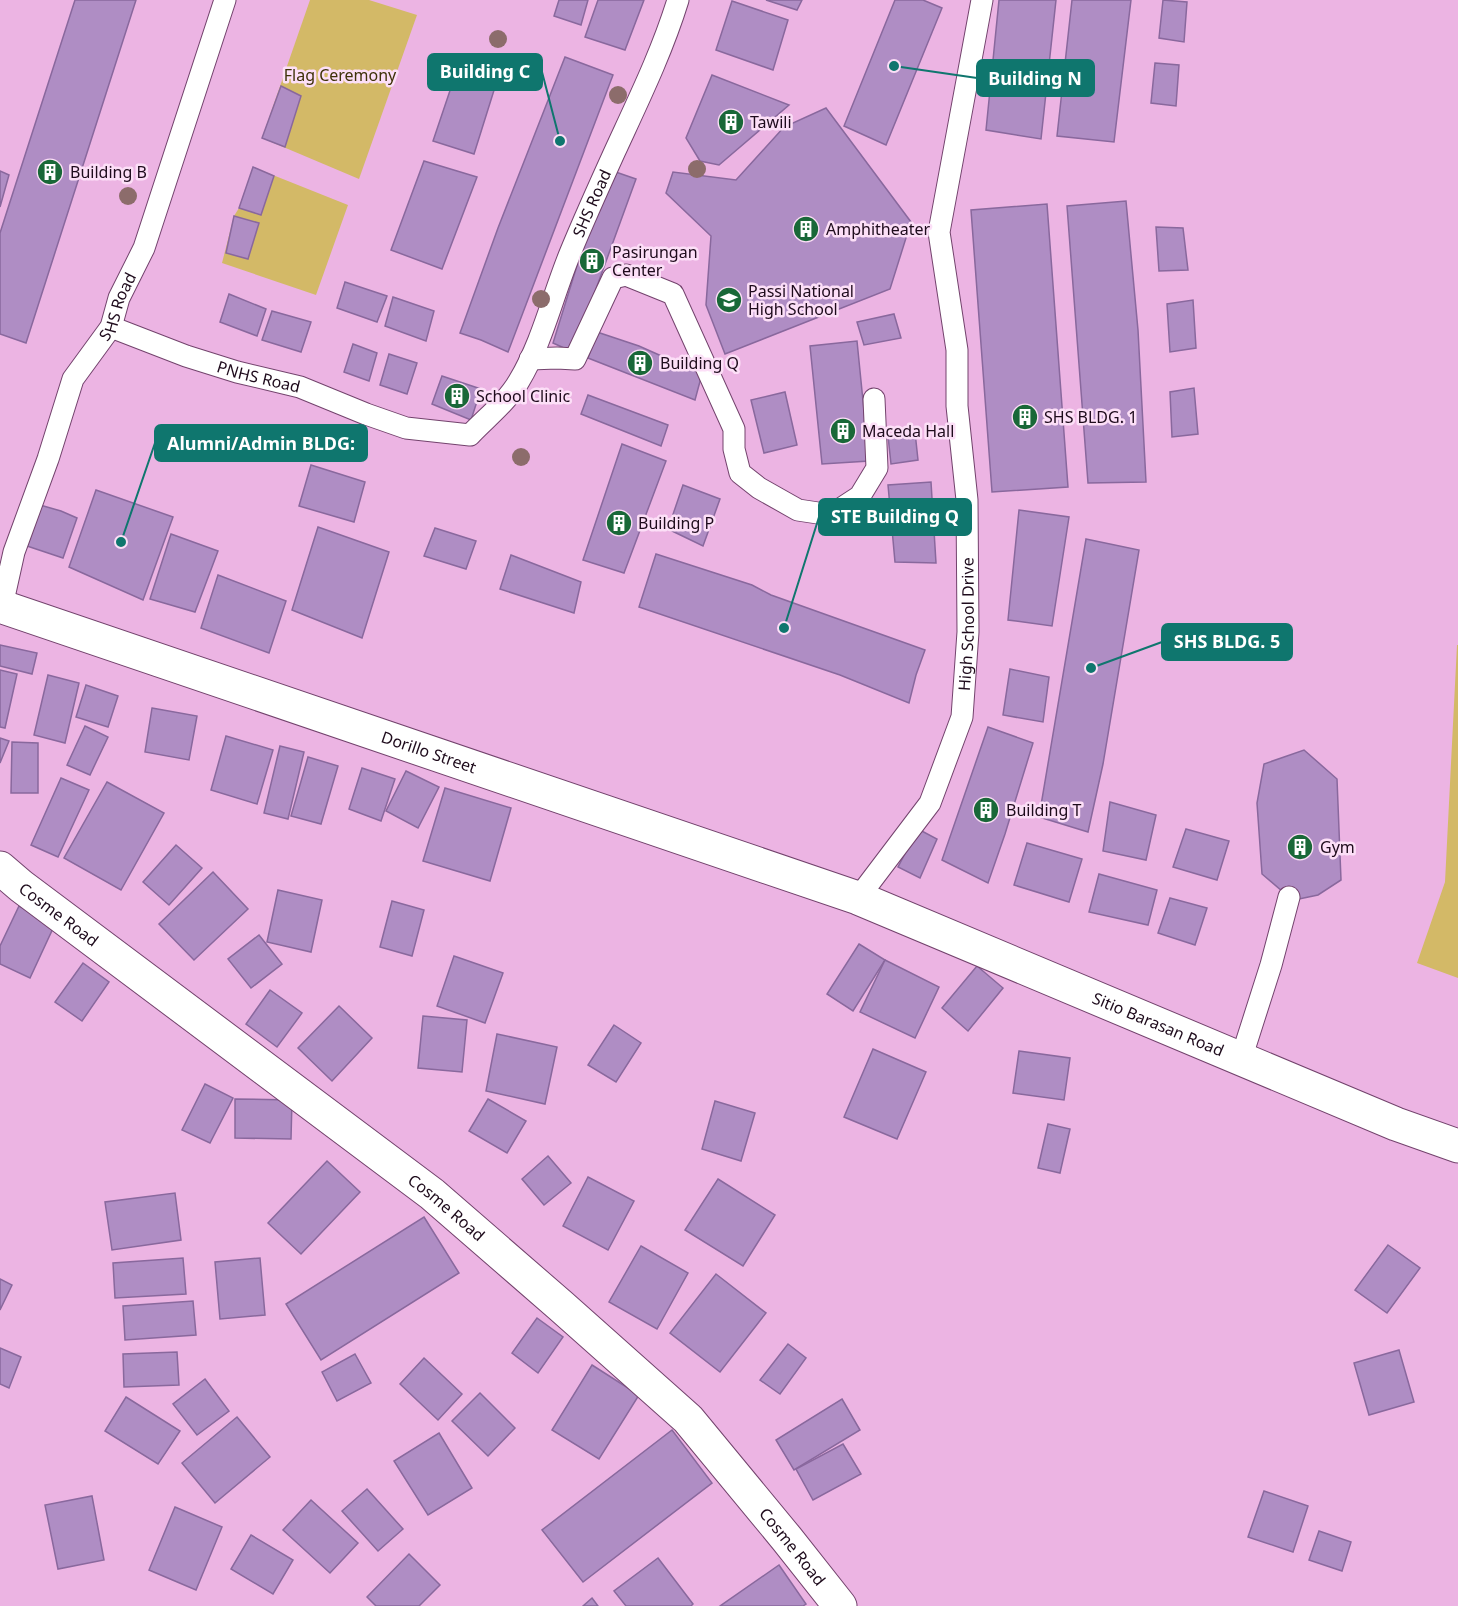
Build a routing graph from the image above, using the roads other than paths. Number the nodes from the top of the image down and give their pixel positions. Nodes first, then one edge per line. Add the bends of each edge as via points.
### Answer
1 (225, 0) edge
2 (678, 0) edge
3 (982, 0) edge
4 (111, 327) junction
5 (530, 359) junction
6 (874, 399) dead end
7 (406, 428) joint
8 (1, 606) edge
9 (0, 868) edge
10 (1289, 897) dead end
11 (858, 898) junction
12 (1241, 1059) junction
13 (1458, 1146) edge
14 (840, 1606) edge

1 - 4 lane, SHS Road via 144,248 119,298
2 - 5 lane, SHS Road via 648,81 571,252
3 - 11 lane, High School Drive via 939,232 957,350 957,406 968,500 968,632 962,717 930,803
4 - 7 lane, PNHS Road via 186,356 300,387
4 - 8 lane, SHS Road via 73,379 14,552
5 - 6 lane via 575,359 613,278 626,275 673,294 734,429 740,473 798,510 831,515 860,495 877,468
5 - 7 lane, SHS Road via 518,383 470,435
8 - 11 street, Dorillo Street
9 - 14 street, Cosme Road via 432,1194 561,1306 688,1419
10 - 12 lane
11 - 12 street, Sitio Barasan Road
12 - 13 street, Sitio Barasan Road

